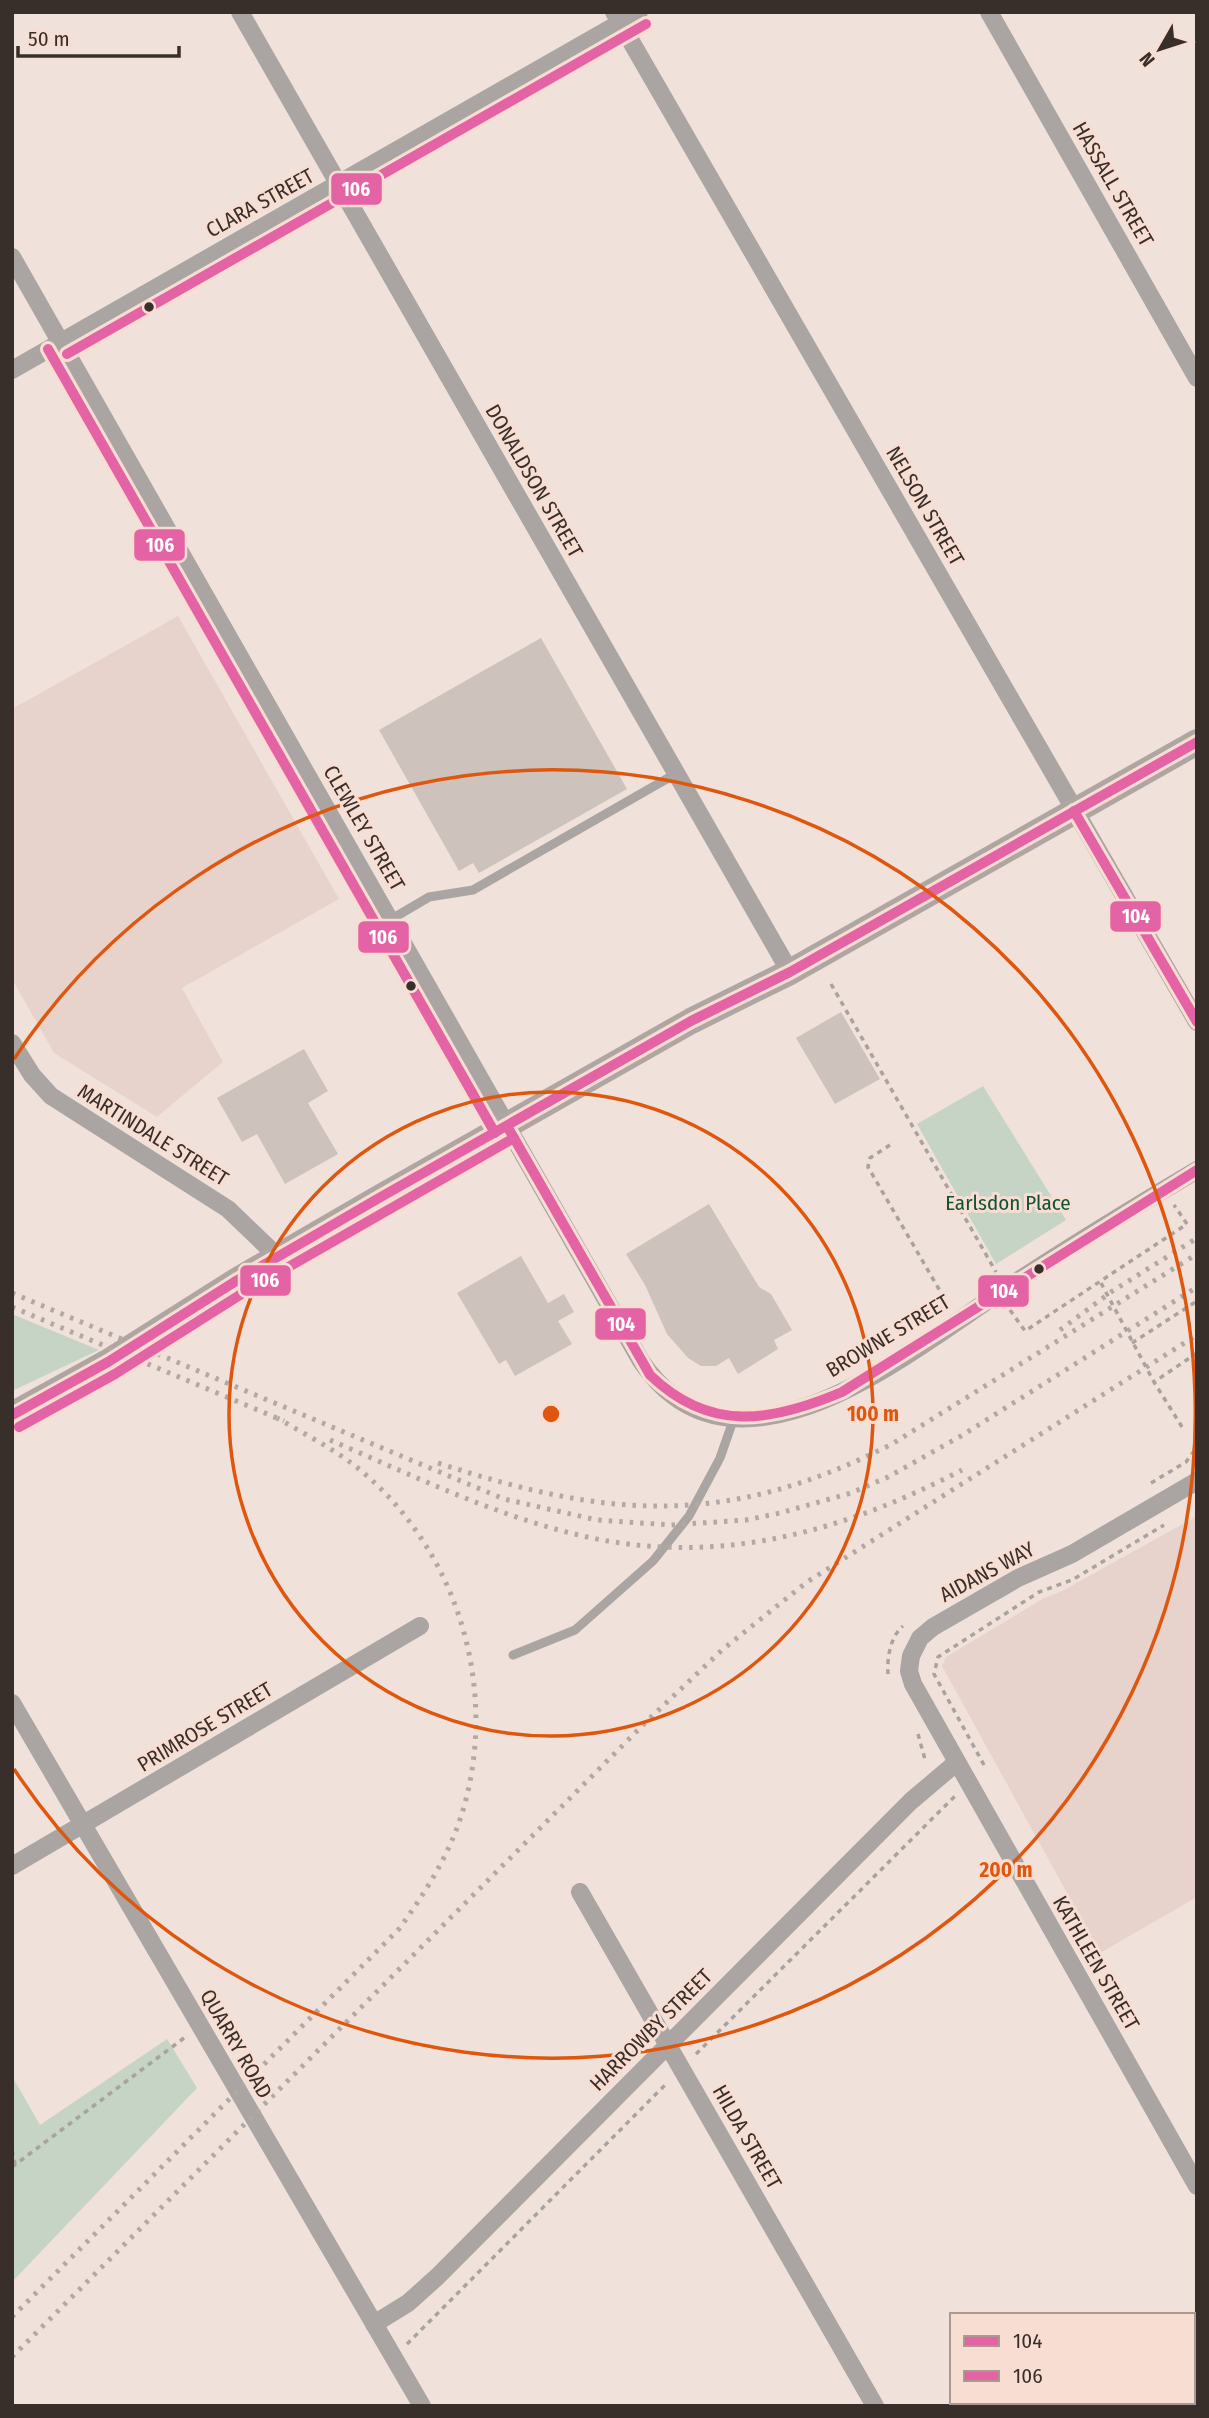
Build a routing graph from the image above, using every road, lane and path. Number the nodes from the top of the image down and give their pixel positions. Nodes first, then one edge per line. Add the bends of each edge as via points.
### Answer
1 (240, 12) edge
2 (639, 12) edge
3 (989, 12) edge
4 (617, 18) edge
5 (337, 186) junction
6 (12, 257) edge
7 (60, 342) junction
8 (12, 370) edge
9 (1196, 373) edge
10 (1197, 742) edge
11 (677, 773) junction
12 (1074, 811) junction
13 (390, 920) junction
14 (790, 972) junction
15 (831, 984) dead end
16 (1197, 1022) edge
17 (12, 1043) edge
18 (508, 1126) junction
19 (890, 1145) dead end
20 (1197, 1170) edge
21 (1174, 1204) dead end
22 (278, 1257) junction
23 (996, 1272) dead end
24 (1101, 1283) junction
25 (1197, 1301) edge
26 (947, 1303) dead end
27 (1010, 1310) dead end
28 (1132, 1343) junction
29 (1197, 1353) edge
30 (1154, 1382) junction
31 (692, 1406) joint
32 (12, 1415) edge
33 (734, 1418) junction
34 (1182, 1427) dead end
35 (1197, 1430) edge
36 (1194, 1451) dead end
37 (1197, 1480) edge
38 (1174, 1519) dead end
39 (420, 1626) dead end
40 (513, 1655) dead end
41 (12, 1703) edge
42 (956, 1763) junction
43 (968, 1786) junction
44 (947, 1801) dead end
45 (83, 1825) junction
46 (12, 1866) edge
47 (580, 1892) dead end
48 (199, 2027) junction
49 (668, 2046) junction
50 (12, 2150) edge
51 (14, 2165) edge
52 (1197, 2186) edge
53 (374, 2324) junction
54 (422, 2406) edge
55 (875, 2406) edge

1 - 5 street, DONALDSON STREET
2 - 4 street, CLARA STREET
3 - 9 street, HASSALL STREET
4 - 5 street, CLARA STREET
4 - 12 street, NELSON STREET
5 - 7 street, CLARA STREET
5 - 11 street, DONALDSON STREET
6 - 7 street, CLEWLEY STREET
7 - 8 street, CLARA STREET
7 - 13 street, CLEWLEY STREET
10 - 12 main road
11 - 13 lane via 473,890 429,897
11 - 14 street, DONALDSON STREET
12 - 14 main road
12 - 16 street, NELSON STREET
13 - 18 street, CLEWLEY STREET
14 - 18 main road via 691,1021
15 - 23 path
17 - 22 street, MARTINDALE STREET via 51,1096 228,1209
18 - 22 main road
18 - 31 street, CLEWLEY STREET via 641,1361 657,1383
19 - 26 path via 870,1158 868,1167
20 - 33 street, BROWNE STREET via 842,1392 787,1413
21 - 24 path via 1187,1224
22 - 32 main road
24 - 27 path via 1025,1331
24 - 28 path, bridge
25 - 28 path
28 - 30 path, bridge
29 - 30 path
30 - 34 path
31 - 33 street, BROWNE STREET
33 - 40 lane via 720,1458 689,1516 653,1561 575,1630
35 - 36 path
37 - 42 street, AIDANS WAY via 1072,1554 1007,1584 920,1638 911,1656 911,1678
38 - 43 path via 1072,1580 1039,1592 938,1657 934,1674 987,1771
39 - 45 street, PRIMROSE STREET
41 - 45 street, QUARRY ROAD
42 - 43 street, KATHLEEN STREET
42 - 49 street, HARROWBY STREET via 911,1801
43 - 44 path
43 - 52 street, KATHLEEN STREET
45 - 46 street, PRIMROSE STREET
45 - 48 street, QUARRY ROAD
47 - 49 street, HILDA STREET
48 - 51 path
48 - 53 street, QUARRY ROAD
49 - 53 street, HARROWBY STREET via 437,2277
49 - 55 street, HILDA STREET
50 - 51 path
53 - 54 street, QUARRY ROAD

